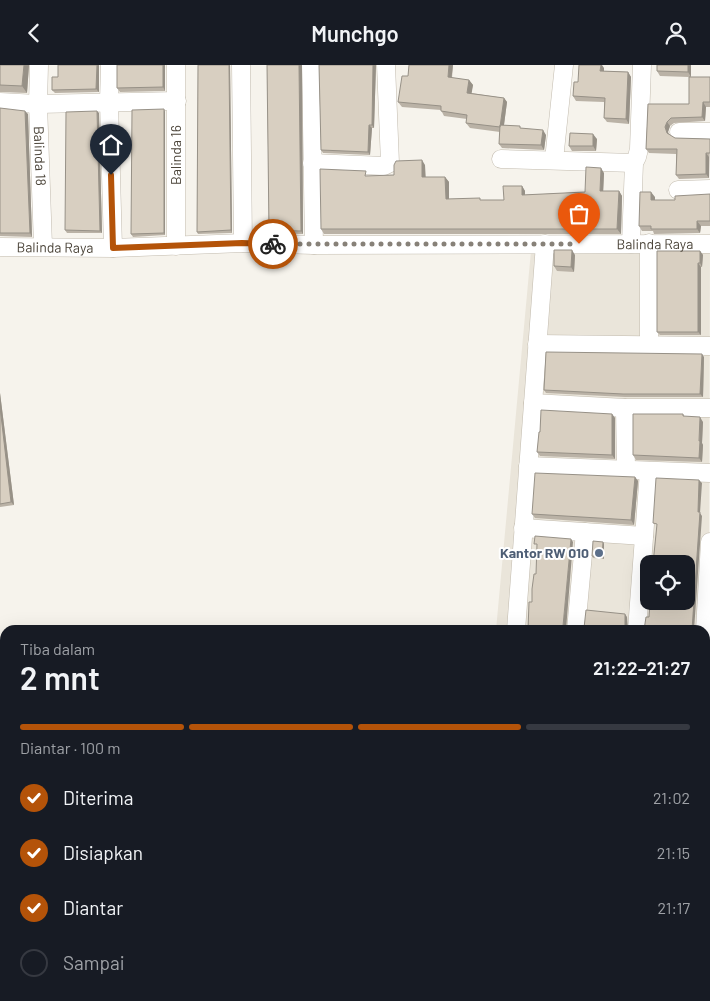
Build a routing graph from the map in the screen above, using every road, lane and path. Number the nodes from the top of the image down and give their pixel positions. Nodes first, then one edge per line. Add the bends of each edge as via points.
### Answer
1 (39, 65) edge
2 (110, 65) edge
3 (176, 65) edge
4 (241, 65) edge
5 (311, 65) edge
6 (386, 65) edge
7 (564, 65) edge
8 (642, 65) edge
9 (177, 101) junction
10 (0, 102) edge
11 (109, 102) junction
12 (38, 104) junction
13 (679, 132) dead end
14 (710, 132) edge
15 (502, 159) dead end
16 (554, 159) junction
17 (312, 163) junction
18 (634, 163) junction
19 (710, 189) edge
20 (678, 190) dead end
21 (242, 243) junction
22 (649, 243) junction
23 (545, 244) junction
24 (631, 244) junction
25 (710, 244) edge
26 (176, 245) junction
27 (314, 245) junction
28 (43, 246) junction
29 (0, 247) edge
30 (113, 248) junction
31 (538, 344) junction
32 (649, 345) junction
33 (710, 346) edge
34 (533, 403) junction
35 (710, 408) edge
36 (625, 409) junction
37 (528, 466) junction
38 (626, 470) junction
39 (649, 471) junction
40 (710, 473) edge
41 (523, 528) junction
42 (585, 532) junction
43 (644, 535) junction
44 (710, 542) edge
45 (516, 625) edge
46 (576, 625) edge
47 (637, 625) edge
48 (705, 625) edge

1 - 12 street, Balinda 18
2 - 11 street
3 - 9 street, Balinda 16
4 - 21 street
5 - 17 street
6 - 17 street via 390,163 384,166
7 - 16 street
8 - 18 street via 639,149
9 - 11 street
9 - 26 street, Balinda 16
10 - 12 street
11 - 12 street
11 - 30 street
12 - 28 street, Balinda 18
13 - 14 street
15 - 16 street
16 - 18 street
17 - 27 street
18 - 24 street
19 - 20 street
21 - 26 street, Balinda Raya
21 - 27 street, Balinda Raya
22 - 24 street, Balinda Raya
22 - 25 street, Balinda Raya
22 - 32 street
23 - 24 street, Balinda Raya
23 - 27 street, Balinda Raya
23 - 31 street
26 - 30 street, Balinda Raya
28 - 29 street, Balinda Raya
28 - 30 street, Balinda Raya
31 - 32 street
31 - 34 street
32 - 33 street
34 - 36 street
34 - 37 street
35 - 36 street
36 - 38 street
37 - 38 street
37 - 41 street
38 - 39 street
39 - 40 street
39 - 43 street
41 - 42 street
41 - 45 street
42 - 43 street
42 - 46 street
43 - 47 street
44 - 48 street

